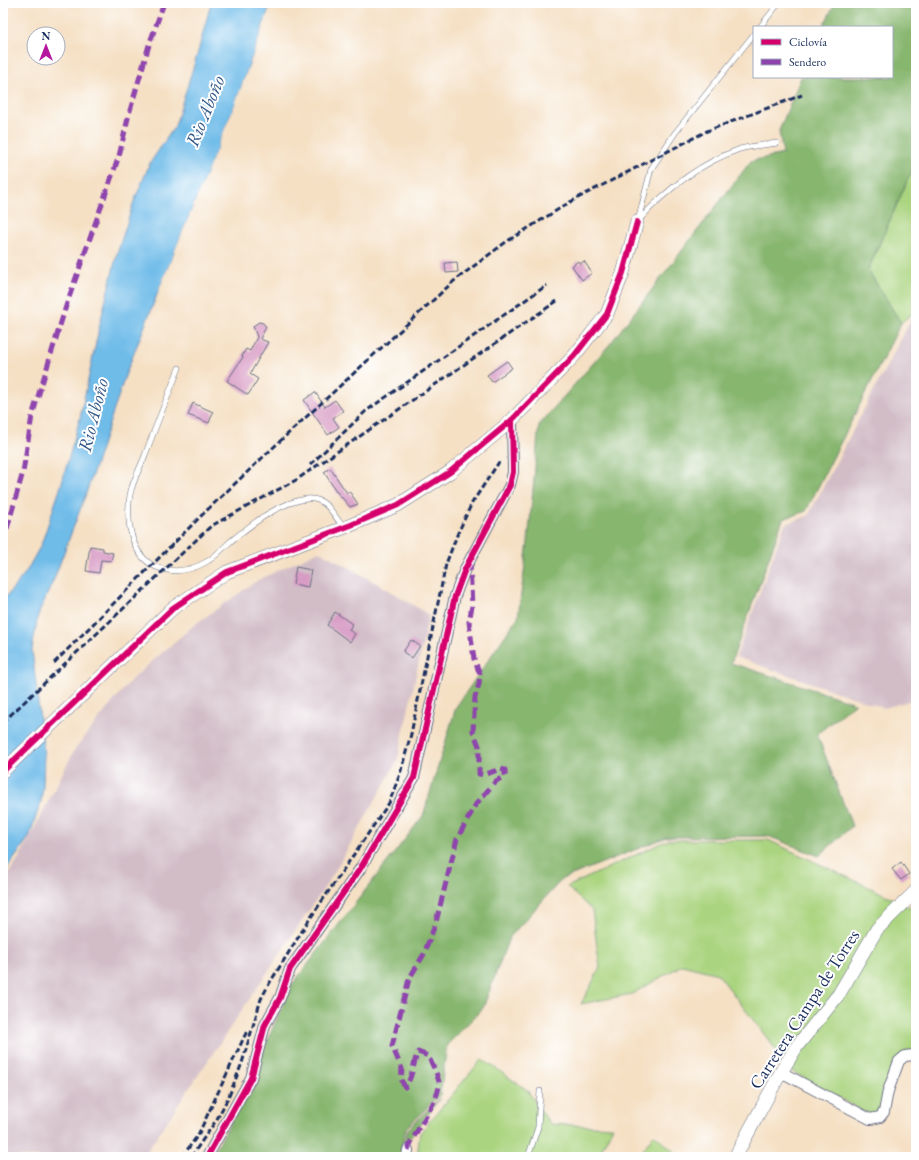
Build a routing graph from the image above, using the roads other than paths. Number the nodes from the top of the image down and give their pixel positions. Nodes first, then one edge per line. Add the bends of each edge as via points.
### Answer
1 (779, 3) edge
2 (761, 26) edge
3 (753, 35) edge
4 (777, 144) dead end
5 (637, 222) junction
6 (179, 368) dead end
7 (512, 420) junction
8 (343, 528) junction
9 (3, 771) edge
10 (916, 891) edge
11 (916, 1058) edge
12 (781, 1072) junction
13 (540, 1092) dead end
14 (207, 1157) edge
15 (528, 1157) edge
16 (735, 1157) edge

1 - 2 lane
3 - 5 lane via 675,133 651,170
4 - 5 lane via 742,149 711,162 669,190
5 - 7 street via 623,273 607,314 574,356
6 - 8 lane via 130,494 128,522 131,536 137,549 149,563 168,571 188,570 208,561 243,531 277,508 307,499 321,501 329,507
7 - 8 street via 450,472 398,505
7 - 14 street via 513,472 510,484 465,569 455,596 414,778 360,869 290,969 280,998 265,1025 251,1078
8 - 9 street via 227,572 173,608
10 - 12 street, Carretera Campa de Torres via 878,930 838,994 797,1046
11 - 12 street via 913,1055 905,1056 900,1061 888,1091 884,1112 880,1117 870,1119
12 - 16 street, Carretera Campa de Torres
13 - 15 lane via 538,1127

